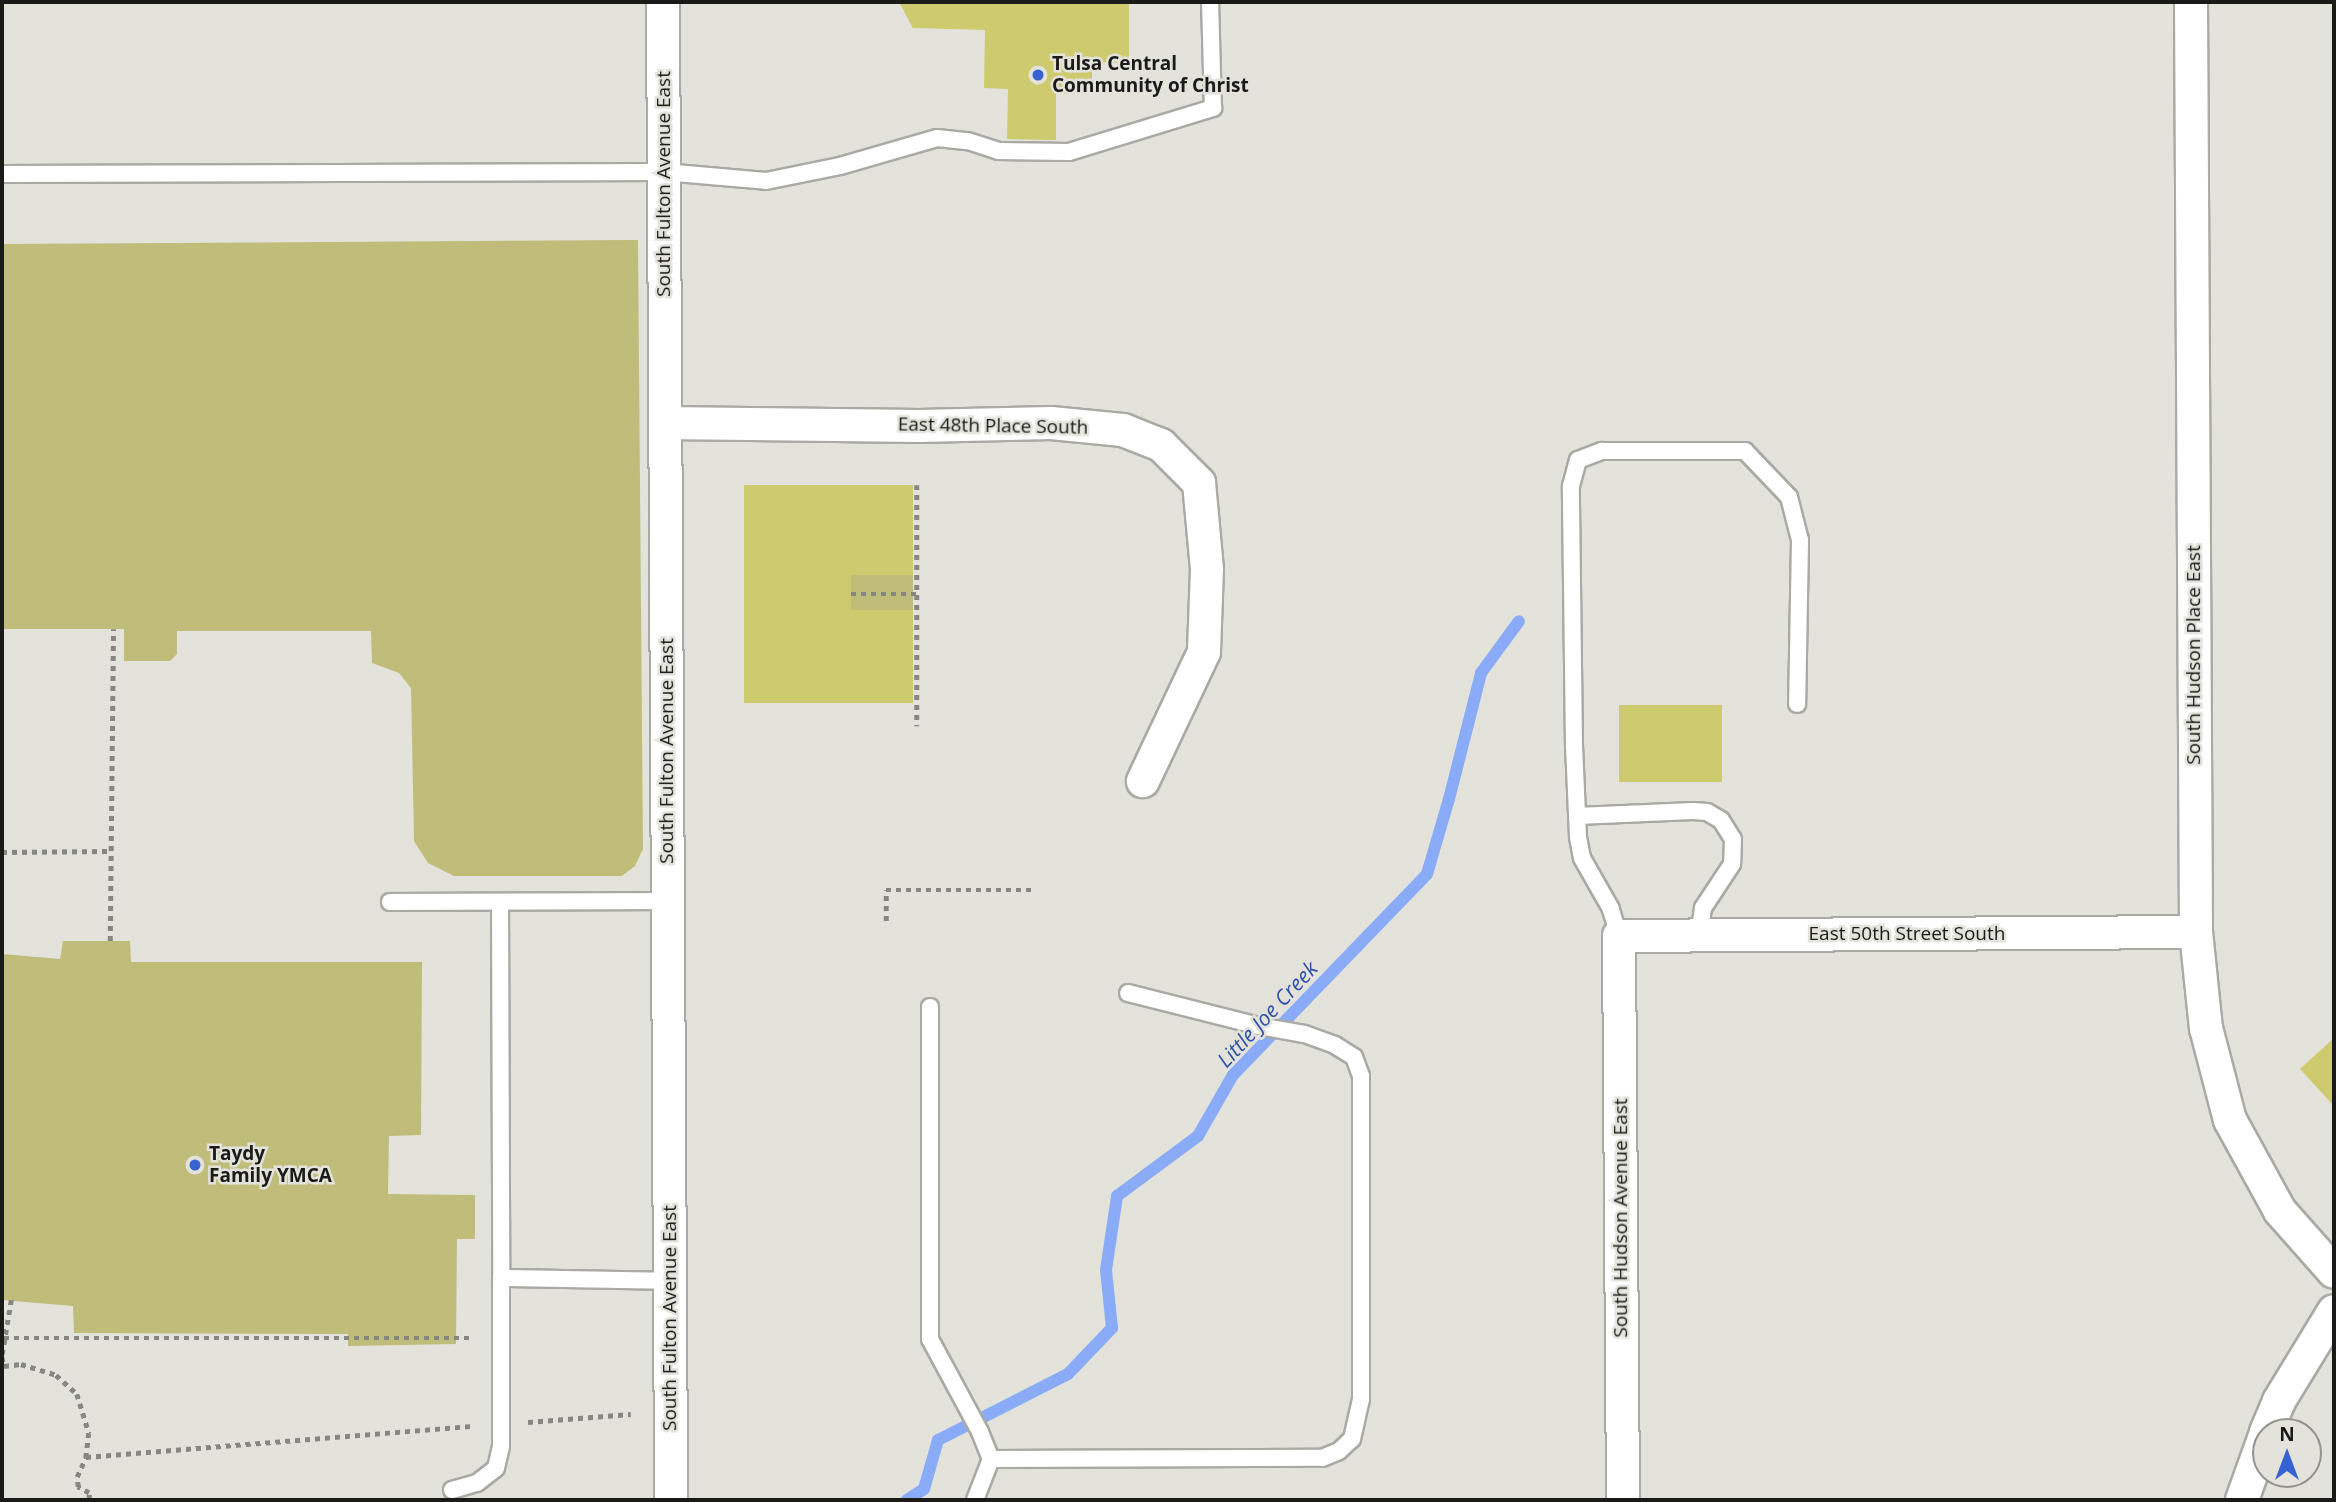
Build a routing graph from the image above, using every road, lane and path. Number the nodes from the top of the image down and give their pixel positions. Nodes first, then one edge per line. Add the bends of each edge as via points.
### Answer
1 (663, 2) edge
2 (1210, 2) edge
3 (2190, 2) edge
4 (664, 172) junction
5 (2, 174) edge
6 (665, 423) junction
7 (916, 485) dead end
8 (852, 594) dead end
9 (916, 594) junction
10 (113, 629) dead end
11 (1797, 704) dead end
12 (917, 726) dead end
13 (1143, 781) dead end
14 (1577, 816) junction
15 (111, 851) junction
16 (2, 852) edge
17 (1033, 890) dead end
18 (668, 901) junction
19 (390, 902) dead end
20 (500, 902) junction
21 (886, 921) dead end
22 (2196, 932) junction
23 (1699, 935) junction
24 (1619, 936) junction
25 (110, 940) dead end
26 (1128, 993) dead end
27 (930, 1007) dead end
28 (2334, 1272) edge
29 (501, 1278) junction
30 (669, 1281) junction
31 (10, 1300) dead end
32 (2334, 1311) edge
33 (4, 1338) junction
34 (470, 1338) dead end
35 (2, 1356) edge
36 (631, 1414) dead end
37 (2272, 1418) edge
38 (501, 1424) junction
39 (86, 1457) junction
40 (990, 1459) junction
41 (2252, 1472) edge
42 (452, 1490) dead end
43 (89, 1500) edge
44 (671, 1500) edge
45 (975, 1500) edge
46 (1623, 1500) edge
47 (2242, 1500) edge

1 - 4 street, South Fulton Avenue East
2 - 4 lane via 1213,108 1069,152 998,151 968,141 937,138 766,181
3 - 22 street, South Hudson Place East
4 - 5 lane
4 - 6 street, South Fulton Avenue East
6 - 13 street, East 48th Place South via 1051,423 1123,430 1161,445 1199,483 1207,569 1204,652
6 - 18 street, South Fulton Avenue East
7 - 9 path
8 - 9 path
9 - 12 path
10 - 15 path
11 - 14 lane via 1800,540 1789,497 1745,451 1602,451 1578,460 1572,486
14 - 23 lane via 1693,810 1721,820 1734,839 1735,853 1703,908
14 - 24 lane via 1582,858 1611,909
15 - 16 path
15 - 25 path
17 - 21 path via 886,890
18 - 20 lane
18 - 30 street, South Fulton Avenue East
19 - 20 lane
20 - 29 lane
22 - 23 street, East 50th Street South
22 - 28 street, South Hudson Place East via 2206,1028 2230,1120 2280,1211
23 - 24 street, East 50th Street South
24 - 46 street, South Hudson Avenue East
26 - 40 lane via 1304,1034 1354,1057 1362,1076 1361,1399 1352,1439 1322,1458
27 - 40 lane via 930,1339
29 - 30 lane
29 - 38 lane
30 - 44 street, South Fulton Avenue East
31 - 33 path
32 - 37 street
33 - 34 path
33 - 35 path
35 - 39 path via 4,1366 21,1364 56,1375 77,1394 89,1433
36 - 38 path
38 - 39 path
38 - 42 lane via 496,1468 477,1483
39 - 43 path via 77,1477 78,1487 89,1493
40 - 45 lane
41 - 47 street

